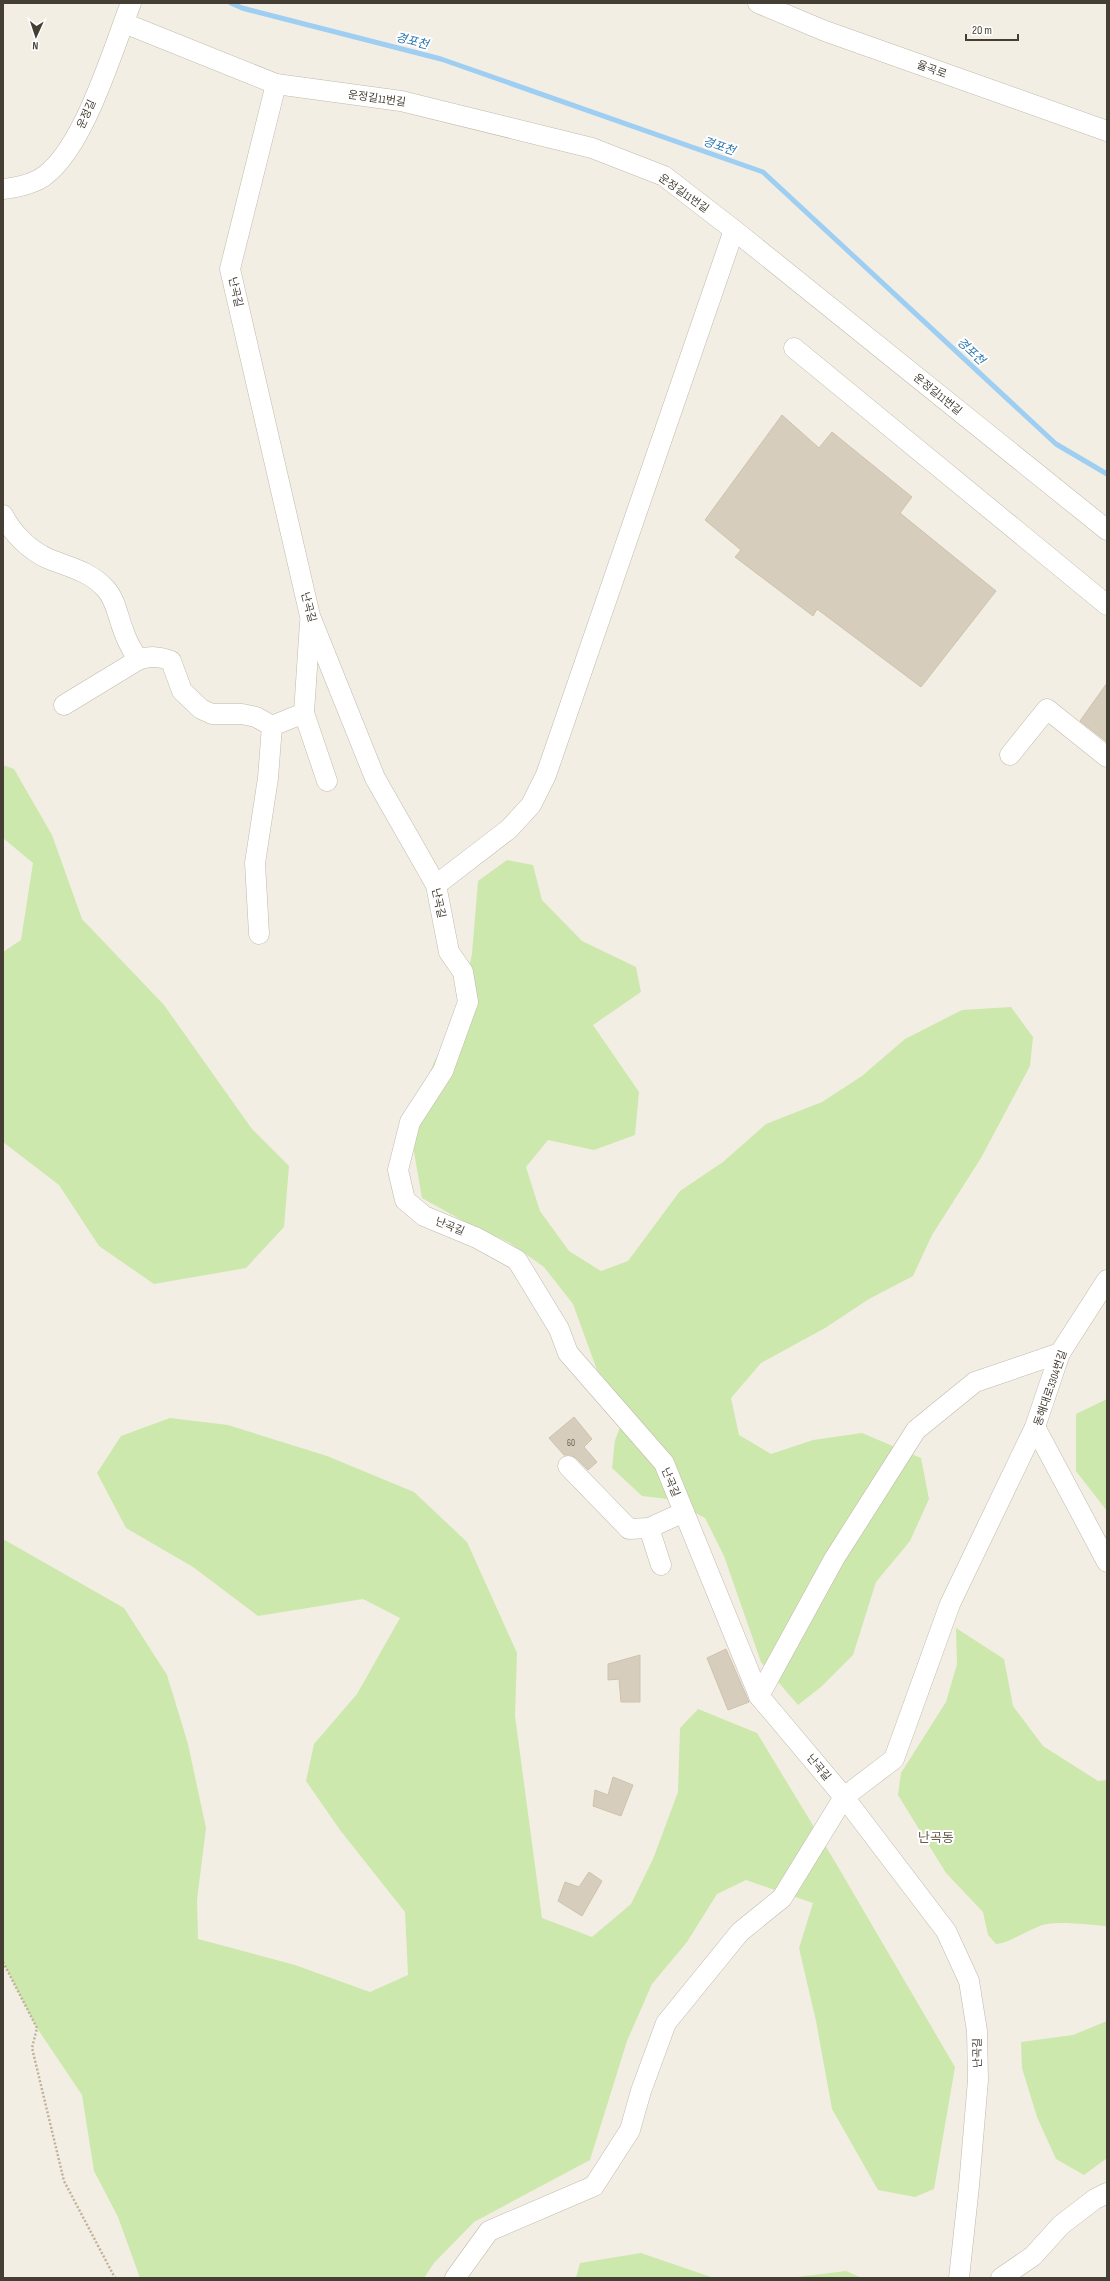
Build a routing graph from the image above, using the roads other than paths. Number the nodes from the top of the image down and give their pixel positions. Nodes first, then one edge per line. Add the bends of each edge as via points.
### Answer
1 (758, 3) edge
2 (128, 12) edge
3 (276, 84) junction
4 (1107, 131) edge
5 (3, 189) edge
6 (734, 230) junction
7 (794, 348) dead end
8 (3, 515) edge
9 (1107, 530) edge
10 (1106, 602) edge
11 (310, 616) junction
12 (138, 660) junction
13 (64, 705) dead end
14 (304, 713) junction
15 (272, 726) junction
16 (1010, 754) dead end
17 (1107, 757) edge
18 (326, 780) dead end
19 (436, 885) junction
20 (259, 934) dead end
21 (1107, 1280) edge
22 (1060, 1354) junction
23 (1035, 1427) junction
24 (568, 1466) dead end
25 (684, 1512) junction
26 (648, 1528) junction
27 (1107, 1562) edge
28 (661, 1565) dead end
29 (759, 1696) junction
30 (844, 1797) junction
31 (1107, 2193) edge
32 (455, 2278) edge
33 (958, 2278) edge
34 (1001, 2278) edge

1 - 4 street, 율곡로 via 825,31
2 - 3 street, 운정길11번길
2 - 5 street, 운정길 via 88,113 59,162 39,179 17,188
3 - 6 street, 운정길11번길 via 401,101 592,148 664,176
3 - 11 street, 난곡길 via 230,269
6 - 9 street, 운정길11번길
6 - 19 street via 546,775 531,805 509,829
7 - 10 street
8 - 12 street via 9,526 31,548 47,558 93,577 106,589 123,632
11 - 14 street
11 - 19 street, 난곡길 via 375,778
12 - 13 street
12 - 15 street via 148,656 171,661 182,691 201,709 212,714 242,714 256,717
14 - 15 street
14 - 18 street
15 - 20 street via 268,778 255,863
16 - 17 street via 1047,709
19 - 25 street, 난곡길 via 449,952 463,972 468,1002 443,1071 410,1122 398,1170 405,1200 424,1216 478,1238 517,1260 559,1329 568,1353 664,1463
21 - 22 street, 동해대로3304번길
22 - 23 street, 동해대로3304번길
22 - 29 street via 975,1382 916,1430 834,1559
23 - 27 street, 동해대로3304번길
23 - 30 street via 950,1604 894,1759
24 - 26 street via 629,1529
25 - 26 street
25 - 29 street, 난곡길
26 - 28 street
29 - 30 street, 난곡길
30 - 32 street via 782,1898 740,1932 666,2023 641,2090 630,2130 594,2186 489,2231 459,2269
30 - 33 street, 난곡길 via 946,1931 969,1981 977,2031 978,2080
31 - 34 street via 1061,2225 1033,2256

